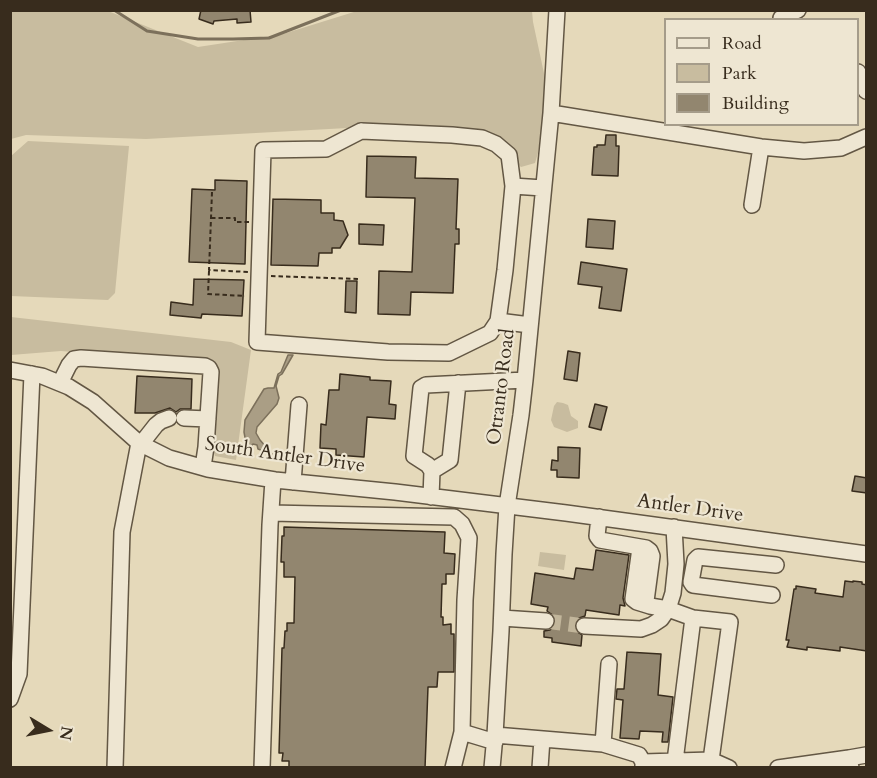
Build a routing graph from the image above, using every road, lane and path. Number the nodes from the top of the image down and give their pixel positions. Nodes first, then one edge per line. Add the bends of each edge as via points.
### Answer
1 (557, 10) edge
2 (798, 10) edge
3 (781, 18) dead end
4 (859, 74) edge
5 (867, 91) edge
6 (551, 113) junction
7 (867, 137) edge
8 (760, 147) junction
9 (513, 186) junction
10 (543, 188) junction
11 (752, 205) dead end
12 (248, 218) dead end
13 (248, 222) dead end
14 (209, 270) dead end
15 (246, 296) dead end
16 (498, 321) junction
17 (530, 326) junction
18 (10, 370) edge
19 (32, 374) junction
20 (525, 380) junction
21 (60, 383) junction
22 (458, 383) junction
23 (299, 405) dead end
24 (208, 419) junction
25 (140, 443) junction
26 (203, 467) junction
27 (432, 471) junction
28 (273, 480) junction
29 (293, 482) junction
30 (431, 497) junction
31 (507, 506) junction
32 (271, 513) junction
33 (599, 517) junction
34 (674, 528) junction
35 (867, 554) edge
36 (776, 565) dead end
37 (772, 595) dead end
38 (668, 609) junction
39 (16, 618) edge
40 (502, 618) junction
41 (693, 618) junction
42 (546, 621) tunnel mouth
43 (584, 626) tunnel mouth
44 (609, 664) dead end
45 (10, 699) edge
46 (462, 732) junction
47 (495, 739) junction
48 (542, 739) junction
49 (603, 744) junction
50 (867, 755) edge
51 (711, 760) junction
52 (675, 761) junction
53 (850, 763) edge
54 (643, 765) edge
55 (115, 768) edge
56 (262, 768) edge
57 (453, 768) edge
58 (492, 768) edge
59 (540, 768) edge
60 (729, 768) edge
61 (778, 768) edge

1 - 6 street, Otranto Road
2 - 3 street
4 - 5 street
6 - 8 street
6 - 10 street, Otranto Road
7 - 8 street via 841,148 804,151
8 - 11 street
9 - 10 street
9 - 16 street
9 - 16 street via 509,155 482,138 361,131 326,149 263,150 257,342 449,353 490,333
10 - 17 street, Otranto Road
12 - 13 path
14 - 15 path via 208,294
16 - 17 street
17 - 20 street, Otranto Road
18 - 19 street, South Antler Drive
19 - 21 street, South Antler Drive
19 - 39 street
20 - 22 street
20 - 31 street, Otranto Road
21 - 24 street via 69,364 81,358 206,366 210,372
21 - 25 street, South Antler Drive via 93,402
22 - 27 street via 450,460
22 - 27 street via 421,388 414,456
23 - 29 street
24 - 25 street via 161,421
24 - 26 street
25 - 26 street, South Antler Drive via 169,458
25 - 55 street via 122,532
26 - 28 street, South Antler Drive
27 - 30 street
28 - 29 street, South Antler Drive
28 - 32 street
29 - 30 street, South Antler Drive
30 - 31 street, South Antler Drive
31 - 33 street, Antler Drive
31 - 40 street, Otranto Road
32 - 46 street via 454,517 462,524 469,538
32 - 56 street
33 - 34 street, Antler Drive
33 - 38 street via 600,540 650,551 646,601 650,606
34 - 35 street, Antler Drive
34 - 38 street via 676,572
36 - 37 street via 698,557 691,582
38 - 41 street
38 - 43 street via 661,619 641,629
39 - 45 street via 19,674
40 - 42 street
40 - 47 street, Otranto Road
41 - 51 street via 730,622
41 - 52 street
44 - 49 street
46 - 47 street
46 - 57 street
47 - 48 street
47 - 58 street, Otranto Road
48 - 49 street
48 - 59 street
49 - 54 street via 639,755
50 - 53 street
51 - 52 street
51 - 60 street
52 - 54 street
53 - 61 street

